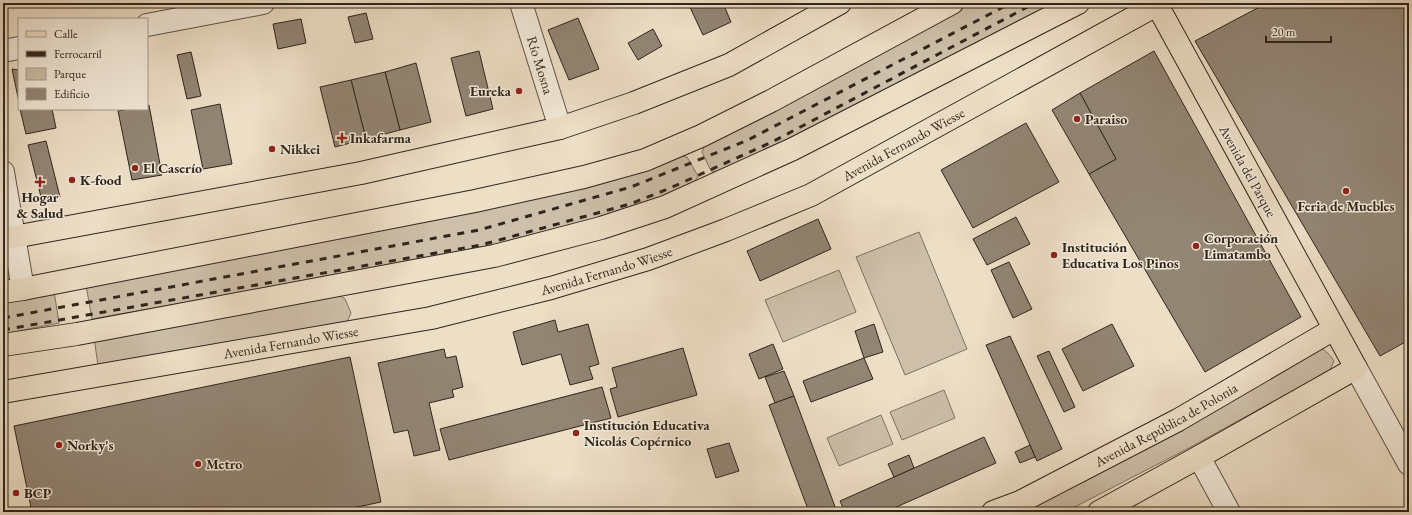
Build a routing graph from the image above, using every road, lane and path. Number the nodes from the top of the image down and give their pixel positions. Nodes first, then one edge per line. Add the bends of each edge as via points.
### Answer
1 (263, 3) edge
2 (521, 3) edge
3 (840, 3) edge
4 (952, 3) edge
5 (1078, 3) edge
6 (1158, 4) edge
7 (148, 25) edge
8 (18, 48) edge
9 (3, 51) edge
10 (560, 128) junction
11 (3, 172) edge
12 (9, 238) edge
13 (13, 291) edge
14 (1334, 329) junction
15 (3, 345) edge
16 (1356, 368) junction
17 (3, 392) edge
18 (1199, 457) junction
19 (1409, 464) edge
20 (993, 512) edge
21 (1099, 512) edge
22 (1229, 512) edge

1 - 7 street
2 - 10 street, Río Mosna
3 - 10 main road via 729,64 634,103
4 - 13 main road via 771,101 701,136 645,160 584,177 483,199
5 - 15 main road via 793,149 665,207 601,228 494,256
6 - 14 main road, Avenida del Parque
6 - 17 main road, Avenida Fernando Wiesse via 811,195 648,259 551,288 431,318
8 - 9 street
10 - 12 main road via 361,173
11 - 12 street
12 - 13 street
14 - 16 main road, Avenida del Parque
14 - 20 main road, Avenida República de Polonia via 1178,420 1020,502
16 - 18 main road
16 - 19 street, Avenida del Parque
18 - 21 main road
18 - 22 street

